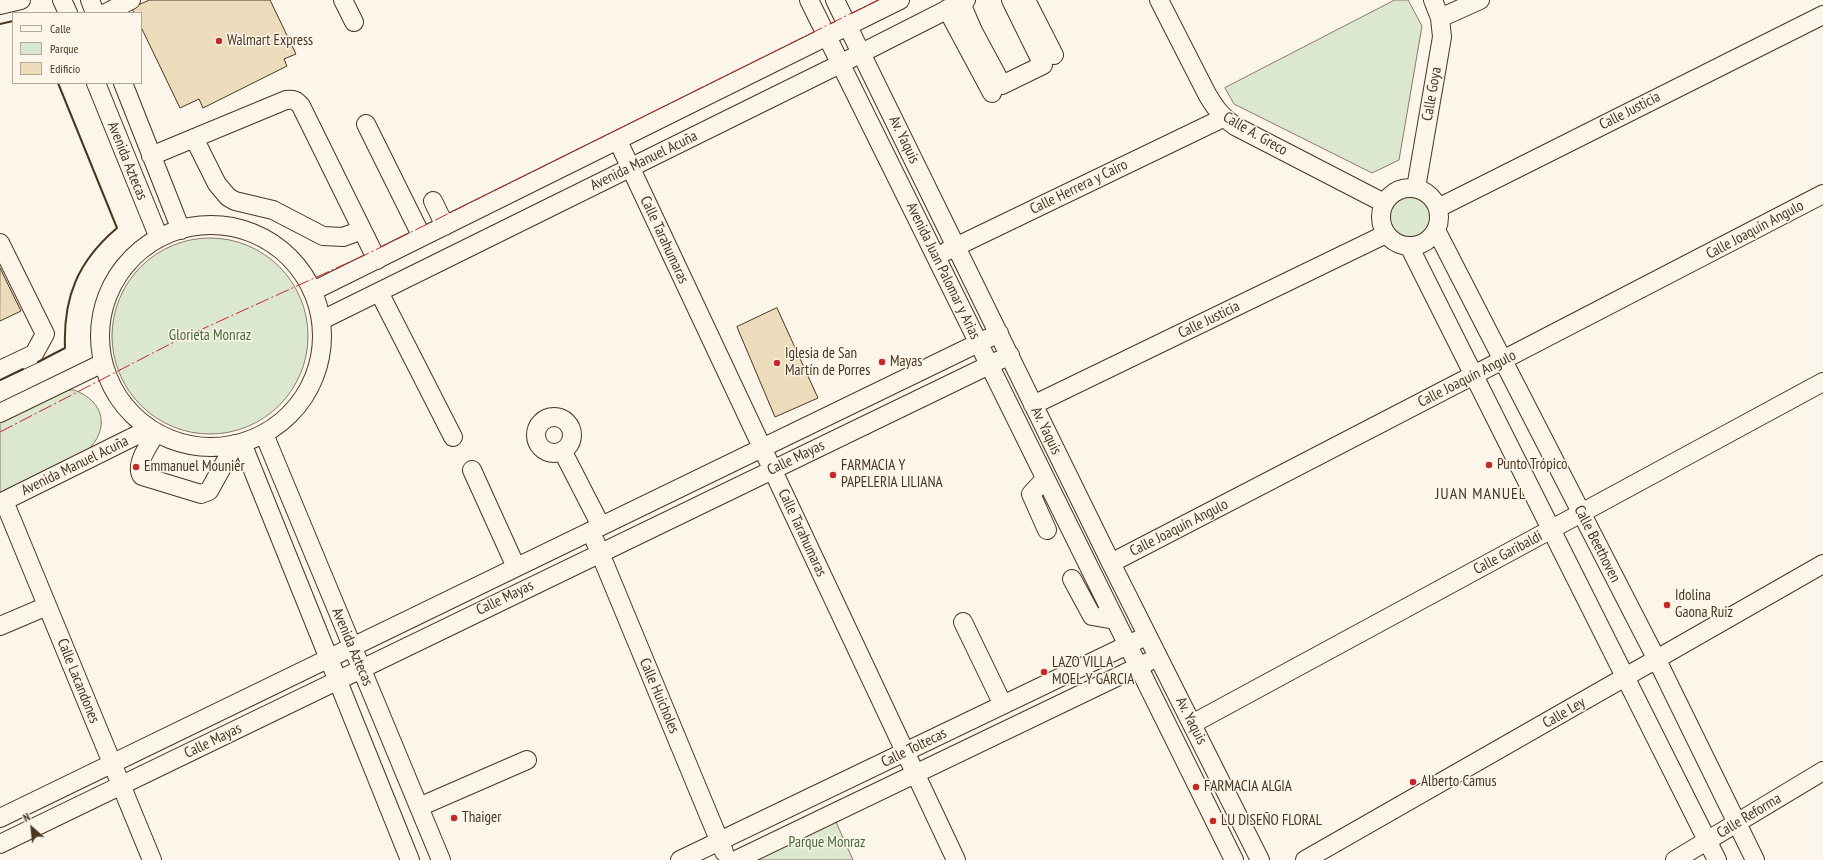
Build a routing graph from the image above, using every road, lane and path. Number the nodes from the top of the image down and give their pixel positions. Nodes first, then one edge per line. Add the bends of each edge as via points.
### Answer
1 (21, 0) edge
2 (62, 0) edge
3 (90, 0) edge
4 (343, 0) edge
5 (809, 0) edge
6 (835, 0) edge
7 (900, 0) edge
8 (1011, 0) edge
9 (1026, 0) edge
10 (1158, 0) edge
11 (1433, 0) edge
12 (1480, 0) edge
13 (126, 4) edge
14 (958, 4) edge
15 (0, 5) edge
16 (68, 12) edge
17 (96, 12) edge
18 (108, 12) edge
19 (1823, 15) edge
20 (1440, 18) junction
21 (354, 22) dead end
22 (848, 27) junction
23 (827, 37) junction
24 (862, 53) junction
25 (1054, 55) dead end
26 (840, 64) junction
27 (96, 84) edge
28 (123, 84) edge
29 (134, 84) edge
30 (992, 93) dead end
31 (133, 110) junction
32 (1223, 118) junction
33 (366, 124) dead end
34 (194, 138) junction
35 (618, 141) junction
36 (151, 156) junction
37 (630, 168) junction
38 (896, 178) joint
39 (1416, 188) junction
40 (1823, 194) edge
41 (433, 201) dead end
42 (1384, 203) junction
43 (1438, 208) junction
44 (445, 226) junction
45 (181, 230) junction
46 (362, 230) junction
47 (1436, 230) junction
48 (1386, 234) junction
49 (422, 237) junction
50 (159, 238) junction
51 (0, 243) edge
52 (956, 246) junction
53 (1409, 246) junction
54 (935, 257) junction
55 (377, 260) junction
56 (313, 291) junction
57 (379, 292) junction
58 (322, 320) junction
59 (999, 333) junction
60 (978, 344) junction
61 (1010, 355) junction
62 (1502, 361) junction
63 (103, 363) junction
64 (989, 365) junction
65 (0, 370) edge
66 (1474, 376) junction
67 (1823, 382) edge
68 (1033, 405) junction
69 (0, 413) edge
70 (153, 431) junction
71 (264, 434) junction
72 (453, 437) dead end
73 (239, 444) junction
74 (762, 448) junction
75 (563, 452) dead end
76 (772, 469) junction
77 (472, 470) dead end
78 (1045, 479) junction
79 (2, 502) edge
80 (1581, 513) junction
81 (596, 529) junction
82 (1047, 530) dead end
83 (1551, 530) junction
84 (599, 553) junction
85 (1111, 563) junction
86 (1823, 564) edge
87 (516, 567) junction
88 (1072, 578) dead end
89 (47, 606) junction
90 (1115, 620) junction
91 (963, 622) dead end
92 (0, 626) edge
93 (1148, 635) junction
94 (1128, 645) junction
95 (352, 647) junction
96 (1158, 657) junction
97 (328, 658) junction
98 (1656, 660) junction
99 (1138, 667) junction
100 (360, 668) junction
101 (1626, 678) junction
102 (337, 679) junction
103 (1003, 705) junction
104 (1192, 724) junction
105 (905, 752) junction
106 (526, 760) dead end
107 (112, 764) junction
108 (1823, 771) edge
109 (916, 774) junction
110 (122, 786) junction
111 (418, 807) junction
112 (0, 818) edge
113 (1736, 823) junction
114 (720, 841) junction
115 (1707, 841) junction
116 (0, 844) edge
117 (152, 860) edge
118 (410, 860) edge
119 (440, 860) edge
120 (680, 860) edge
121 (728, 860) edge
122 (736, 860) edge
123 (956, 860) edge
124 (1234, 860) edge
125 (1260, 860) edge
126 (1305, 860) edge
127 (1675, 860) edge
128 (1717, 860) edge
129 (1755, 860) edge

1 - 15 street
2 - 16 street
3 - 17 street
4 - 21 street
5 - 23 street, Av. Yaquis
6 - 22 street, Av. Yaquis
7 - 22 street, Avenida Manuel Acuña
8 - 14 street via 1043,64 1002,85
9 - 25 street
10 - 32 street, Calle A. Greco via 1207,94
11 - 20 street, Calle Goya
12 - 20 street
13 - 18 street
14 - 24 street, Avenida Manuel Acuña
14 - 30 street
19 - 43 street, Calle Justicia
20 - 39 street, Calle Goya via 1442,37
22 - 23 street, Avenida Manuel Acuña
22 - 24 street, Av. Yaquis
23 - 26 street, Av. Yaquis
23 - 35 street, Avenida Manuel Acuña
24 - 26 street, Avenida Manuel Acuña
24 - 52 street, Av. Yaquis
26 - 37 street, Avenida Manuel Acuña
26 - 38 street, Av. Yaquis
27 - 50 street, Avenida Aztecas
28 - 31 street, Avenida Aztecas
29 - 31 street
31 - 36 street, Avenida Aztecas
32 - 42 street, Calle A. Greco
32 - 52 street, Calle Herrera y Cairo
33 - 49 street
34 - 36 street
34 - 46 street via 217,184 235,201 273,210 323,236 343,237
34 - 46 street via 286,100 297,101
35 - 37 street, Calle Tarahumaras
35 - 44 street, Avenida Manuel Acuña
36 - 45 street, Avenida Aztecas
37 - 57 street, Avenida Manuel Acuña
37 - 74 street, Calle Tarahumaras
38 - 54 street, Avenida Juan Palomar y Arias
39 - 42 street via 1393,192
39 - 43 street via 1427,193
40 - 62 street, Calle Joaquín Angulo
41 - 44 street
42 - 48 street via 1380,218
43 - 47 street
44 - 49 street, Avenida Manuel Acuña
45 - 50 street
45 - 56 street via 200,226 220,226 240,229 259,236 291,258
46 - 55 street
47 - 53 street via 1427,241
47 - 62 street, Calle Beethoven
48 - 53 street via 1396,243
48 - 68 street, Calle Justicia
49 - 55 street, Avenida Manuel Acuña
50 - 63 street via 141,250 114,282 101,321
51 - 65 street via 45,334 34,354
52 - 54 street, Calle Herrera y Cairo
52 - 59 street, Av. Yaquis
53 - 66 street
54 - 60 street, Avenida Juan Palomar y Arias
55 - 56 street, Avenida Manuel Acuña
56 - 58 street
57 - 58 street, Avenida Manuel Acuña
57 - 72 street
58 - 71 street via 323,340 320,359 306,395 280,423
59 - 60 street, Calle Mayas
59 - 61 street, Av. Yaquis
60 - 64 street, Avenida Juan Palomar y Arias
60 - 74 street, Calle Mayas
61 - 64 street, Calle Mayas
61 - 68 street, Av. Yaquis
62 - 66 street, Calle Joaquín Angulo
62 - 80 street, Calle Beethoven
63 - 69 street
63 - 70 street via 108,378 122,402 136,419
64 - 76 street, Calle Mayas
64 - 78 street, Av. Yaquis
66 - 83 street
66 - 85 street, Calle Joaquín Angulo
67 - 80 street, Calle Garibaldi
68 - 85 street, Av. Yaquis
70 - 73 street via 185,444 204,447
70 - 73 street via 142,459 142,476 201,494 209,491
70 - 79 street, Avenida Manuel Acuña
71 - 73 street
71 - 95 street, Avenida Aztecas
73 - 97 street, Avenida Aztecas
74 - 76 street, Calle Tarahumaras
74 - 81 street, Calle Mayas
75 - 81 street, Calle Huicholes
76 - 84 street, Calle Mayas
76 - 105 street, Calle Tarahumaras
77 - 87 street
78 - 82 street via 1031,494
78 - 90 street, Av. Yaquis
79 - 89 street, Calle Lacandones
80 - 83 street, Calle Garibaldi
80 - 98 street, Calle Beethoven
81 - 84 street, Calle Huicholes
81 - 87 street, Calle Mayas
83 - 101 street
83 - 104 street, Calle Garibaldi
84 - 100 street, Calle Mayas
84 - 114 street, Calle Huicholes
85 - 93 street, Av. Yaquis
86 - 98 street, Calle Ley
87 - 95 street, Calle Mayas
88 - 90 street via 1092,616
89 - 92 street
89 - 107 street, Calle Lacandones
90 - 94 street, Av. Yaquis
91 - 103 street
93 - 94 street, Calle Toltecas
93 - 96 street, Av. Yaquis
94 - 99 street, Av. Yaquis
94 - 103 street, Calle Toltecas
95 - 97 street, Calle Mayas
95 - 100 street, Avenida Aztecas
96 - 99 street, Calle Toltecas
96 - 104 street, Av. Yaquis
97 - 102 street, Avenida Aztecas
97 - 107 street, Calle Mayas
98 - 101 street, Calle Ley
98 - 113 street, Calle Beethoven
99 - 109 street, Calle Toltecas
99 - 124 street, Av. Yaquis
100 - 102 street, Calle Mayas
100 - 111 street, Avenida Aztecas
101 - 115 street
101 - 126 street, Calle Ley
102 - 110 street, Calle Mayas
102 - 118 street, Avenida Aztecas
103 - 105 street, Calle Toltecas
104 - 125 street, Av. Yaquis
105 - 109 street, Calle Tarahumaras
105 - 114 street, Calle Toltecas
106 - 111 street
107 - 110 street, Calle Lacandones
107 - 112 street, Calle Mayas
108 - 113 street, Calle Reforma
109 - 122 street, Calle Toltecas
109 - 123 street, Calle Tarahumaras
110 - 116 street, Calle Mayas
110 - 117 street, Calle Lacandones
111 - 119 street, Avenida Aztecas
113 - 115 street, Calle Reforma
113 - 129 street, Calle Beethoven
114 - 120 street, Calle Toltecas
114 - 121 street, Calle Huicholes
115 - 127 street, Calle Reforma
115 - 128 street

